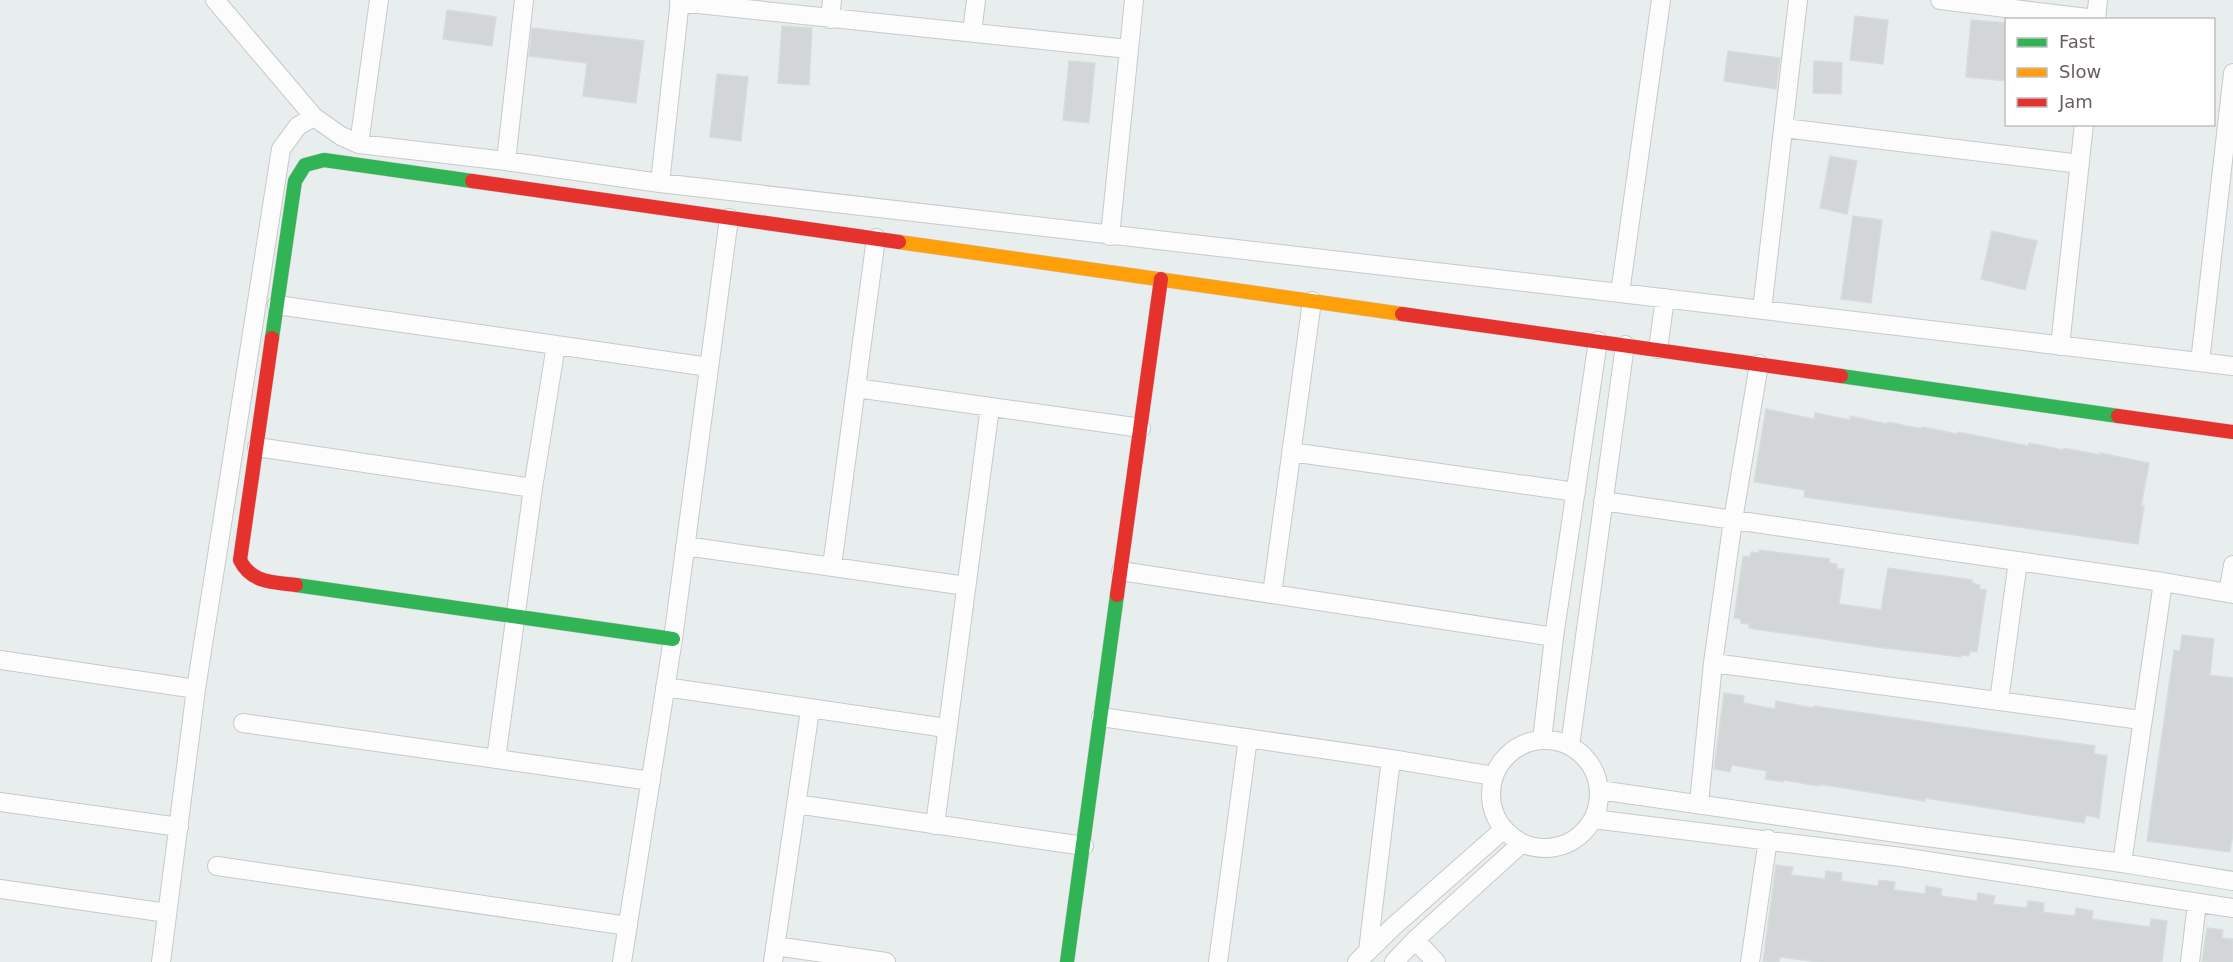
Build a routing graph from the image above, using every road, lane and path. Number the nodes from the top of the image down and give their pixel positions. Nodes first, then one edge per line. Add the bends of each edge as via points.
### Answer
1 (215, 0) edge
2 (379, 0) edge
3 (524, 0) edge
4 (832, 0) edge
5 (976, 0) edge
6 (1134, 0) edge
7 (1661, 0) edge
8 (1798, 0) edge
9 (1940, 0) edge
10 (2098, 0) edge
11 (680, 1) edge
12 (2088, 18) edge
13 (2096, 18) edge
14 (830, 19) junction
15 (972, 32) junction
16 (1128, 49) junction
17 (2233, 73) edge
18 (314, 117) junction
19 (2084, 126) edge
20 (1784, 128) junction
21 (359, 144) junction
22 (506, 161) junction
23 (2080, 164) junction
24 (660, 183) junction
25 (2226, 198) edge
26 (729, 218) junction
27 (1110, 236) junction
28 (876, 238) junction
29 (1161, 279) junction
30 (1620, 293) junction
31 (1665, 298) junction
32 (1312, 301) junction
33 (277, 305) junction
34 (1762, 310) junction
35 (1598, 341) junction
36 (556, 345) junction
37 (1625, 345) junction
38 (2060, 346) junction
39 (1658, 349) junction
40 (2200, 362) junction
41 (1759, 364) junction
42 (2233, 366) edge
43 (709, 367) junction
44 (856, 388) junction
45 (990, 407) junction
46 (1141, 428) junction
47 (2233, 432) edge
48 (257, 447) junction
49 (1291, 452) junction
50 (533, 488) junction
51 (1576, 492) junction
52 (1603, 501) junction
53 (1732, 520) junction
54 (685, 546) junction
55 (2018, 561) junction
56 (2233, 565) edge
57 (832, 566) junction
58 (1121, 571) junction
59 (2163, 582) junction
60 (966, 586) junction
61 (1272, 594) junction
62 (2231, 594) edge
63 (516, 617) junction
64 (1554, 637) junction
65 (673, 639) junction
66 (0, 660) edge
67 (1713, 663) junction
68 (665, 687) junction
69 (196, 689) junction
70 (1999, 701) junction
71 (810, 710) junction
72 (1101, 717) junction
73 (2142, 720) junction
74 (243, 723) dead end
75 (946, 728) junction
76 (1248, 738) junction
77 (1542, 740) junction
78 (1570, 746) junction
79 (496, 759) junction
80 (1391, 759) junction
81 (1494, 777) junction
82 (651, 781) junction
83 (1599, 790) junction
84 (0, 802) edge
85 (1699, 803) junction
86 (796, 804) junction
87 (1593, 819) junction
88 (934, 825) junction
89 (179, 827) junction
90 (1504, 829) junction
91 (1904, 834) junction
92 (1768, 839) junction
93 (1522, 843) junction
94 (1083, 846) junction
95 (1901, 857) junction
96 (2122, 863) junction
97 (217, 866) dead end
98 (2233, 881) edge
99 (0, 889) edge
100 (2197, 903) junction
101 (2233, 908) edge
102 (167, 912) junction
103 (628, 926) junction
104 (1415, 940) junction
105 (774, 954) edge
106 (1362, 957) edge
107 (161, 962) edge
108 (622, 962) edge
109 (886, 962) edge
110 (1067, 962) edge
111 (1218, 962) edge
112 (1394, 962) edge
113 (1436, 962) edge
114 (1750, 962) edge
115 (2190, 962) edge

1 - 18 street
2 - 21 street
3 - 22 street
4 - 14 street
5 - 15 street
6 - 16 street
7 - 30 street
8 - 20 street
9 - 12 street
10 - 13 street
11 - 14 street
11 - 24 street
14 - 15 street
15 - 16 street
16 - 27 street
17 - 25 street
18 - 21 street
18 - 69 street via 298,126 281,149
19 - 23 street
20 - 23 street
20 - 34 street
21 - 22 street
22 - 24 street
23 - 38 street
24 - 27 street
25 - 40 street
26 - 28 street
26 - 33 street via 314,160 304,164 295,181
26 - 43 street
27 - 30 street
28 - 29 street
28 - 44 street
29 - 32 street
29 - 46 street
30 - 31 street
31 - 34 street
31 - 39 street
32 - 35 street
32 - 49 street
33 - 36 street
33 - 48 street
34 - 38 street
35 - 37 street
35 - 51 street
36 - 43 street
36 - 50 street
37 - 39 street
37 - 52 street
38 - 40 street
39 - 41 street
40 - 42 street
41 - 47 street
41 - 53 street
43 - 54 street
44 - 45 street
44 - 57 street
45 - 46 street
45 - 60 street
46 - 58 street
48 - 50 street
48 - 63 street via 240,560 245,572 254,579
49 - 51 street
49 - 61 street
50 - 63 street
51 - 64 street
52 - 53 street
52 - 78 street
53 - 55 street
53 - 67 street
54 - 57 street
54 - 65 street
55 - 59 street
55 - 70 street
56 - 62 street
57 - 60 street
58 - 61 street
58 - 72 street
59 - 62 street
59 - 73 street
60 - 75 street
61 - 64 street
63 - 65 street
63 - 79 street
64 - 77 street
65 - 68 street
66 - 69 street
67 - 70 street
67 - 85 street
68 - 71 street
68 - 82 street
69 - 89 street
70 - 73 street
71 - 75 street
71 - 86 street
72 - 76 street
72 - 94 street
73 - 96 street
74 - 79 street
75 - 88 street
76 - 80 street
76 - 111 street
77 - 78 street
77 - 81 street via 1518,747
78 - 83 street via 1593,769
79 - 82 street
80 - 81 street
80 - 106 street
81 - 90 street via 1491,798
82 - 103 street
83 - 85 street
83 - 87 street
84 - 89 street
85 - 91 street
86 - 88 street
86 - 105 street
87 - 92 street
87 - 93 street via 1578,837 1557,847
88 - 94 street
89 - 102 street
90 - 93 street
90 - 106 street
91 - 95 street
91 - 96 street
92 - 95 street
92 - 114 street
93 - 104 street
94 - 110 street
95 - 100 street
96 - 98 street
97 - 103 street
99 - 102 street
100 - 101 street
100 - 115 street
102 - 107 street
103 - 108 street
104 - 112 street
104 - 113 street
105 - 109 street

